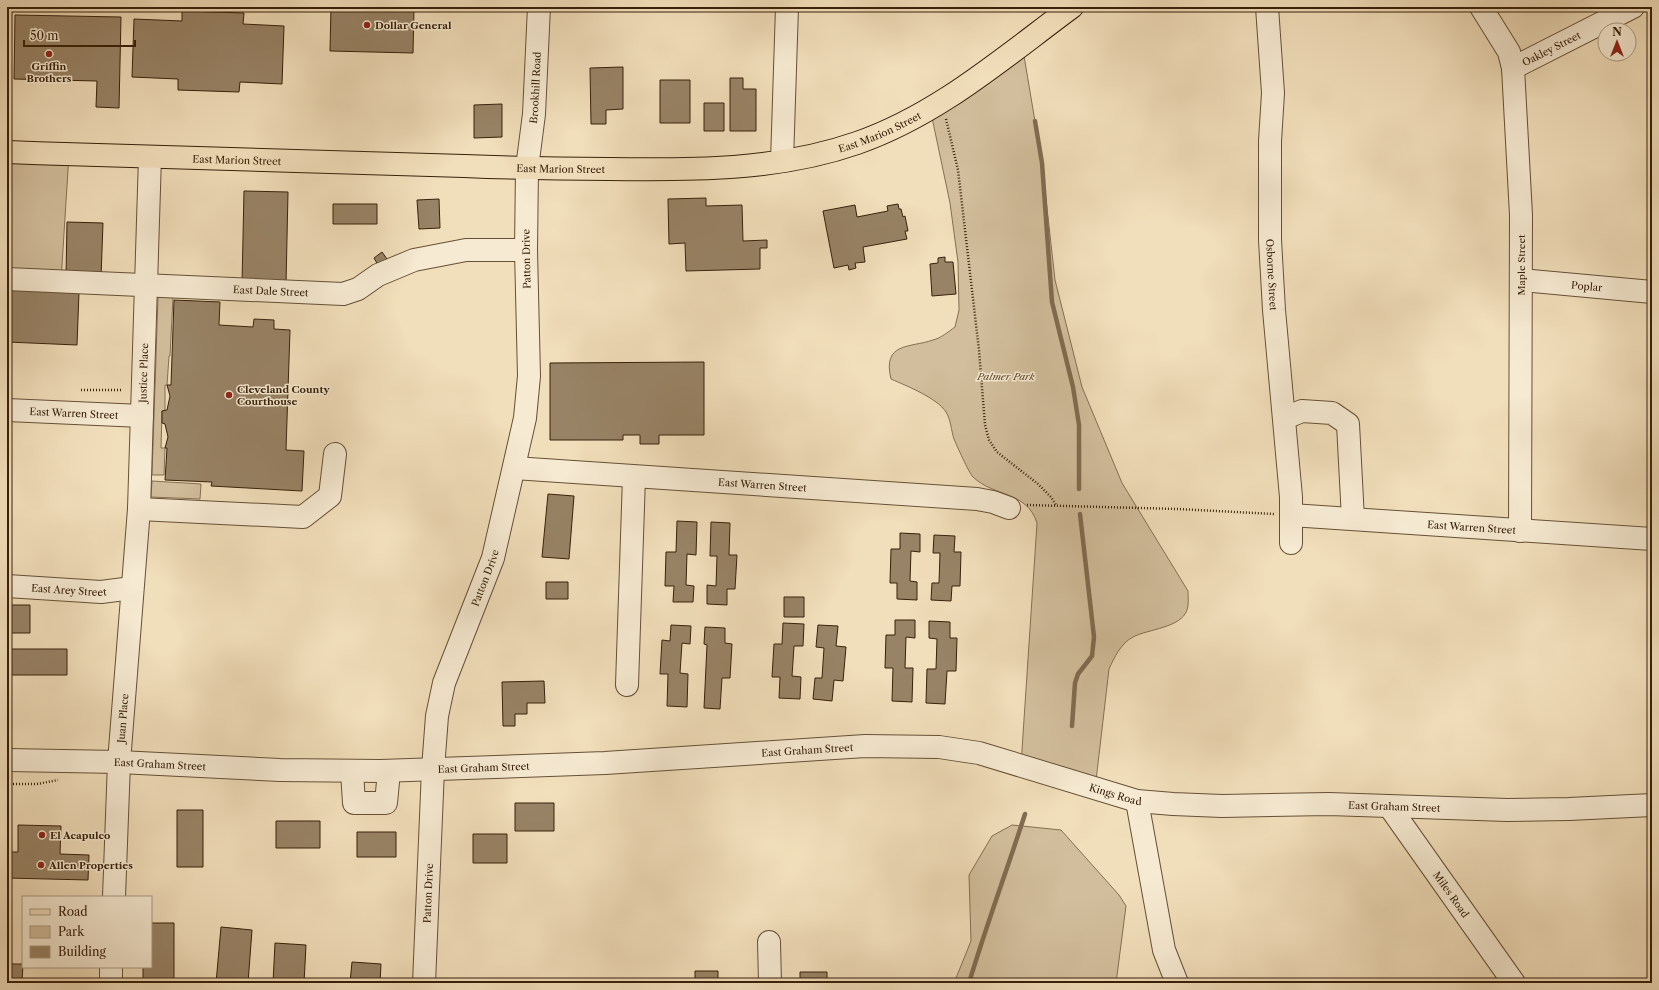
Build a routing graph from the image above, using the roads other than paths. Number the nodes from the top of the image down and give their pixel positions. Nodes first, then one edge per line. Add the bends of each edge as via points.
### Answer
1 (539, 7) edge
2 (787, 7) edge
3 (1072, 7) edge
4 (1267, 7) edge
5 (1481, 7) edge
6 (1633, 7) edge
7 (1513, 68) junction
8 (7, 152) edge
9 (150, 157) junction
10 (782, 161) junction
11 (527, 168) junction
12 (526, 250) junction
13 (7, 279) edge
14 (1521, 280) junction
15 (146, 285) junction
16 (1652, 292) edge
17 (7, 410) edge
18 (142, 416) junction
19 (1285, 418) junction
20 (335, 454) dead end
21 (514, 468) junction
22 (634, 477) junction
23 (1009, 508) road end
24 (139, 509) junction
25 (1291, 515) junction
26 (1353, 520) junction
27 (1520, 531) junction
28 (1652, 539) edge
29 (1291, 543) dead end
30 (7, 586) edge
31 (132, 588) junction
32 (627, 685) dead end
33 (961, 749) joint
34 (7, 760) edge
35 (119, 762) junction
36 (433, 769) junction
37 (352, 771) junction
38 (389, 771) junction
39 (1137, 801) junction
40 (1652, 805) edge
41 (1389, 806) junction
42 (114, 896) edge
43 (769, 942) dead end
44 (111, 968) edge
45 (111, 983) edge
46 (424, 983) edge
47 (770, 983) edge
48 (1177, 983) edge
49 (1514, 983) edge

1 - 11 street, Brookhill Road via 534,114
2 - 10 street
3 - 10 main road, East Marion Street via 996,64 905,123 860,142 822,154
4 - 19 street, Osborne Street via 1273,93 1270,141 1270,240
5 - 7 street, Maple Street via 1509,52
6 - 7 street, Oakley Street
7 - 14 street, Maple Street via 1521,215
8 - 9 main road, East Marion Street
9 - 11 main road, East Marion Street
9 - 15 street, Justice Place
10 - 11 main road, East Marion Street via 745,166 662,170
11 - 12 street, Patton Drive
12 - 15 street, East Dale Street via 466,250 414,260 390,269 358,289 343,294
12 - 21 street, Patton Drive via 529,376 525,418
13 - 15 street, East Dale Street
14 - 16 street, Poplar
14 - 27 street, Maple Street
15 - 18 street, Justice Place
17 - 18 street, East Warren Street
18 - 24 street, Justice Place
19 - 25 street, Osborne Street
19 - 26 street via 1302,410 1332,413 1348,424
20 - 24 street via 330,496 303,518
21 - 22 street, East Warren Street
21 - 36 street, Patton Drive via 493,558 444,683 437,716
22 - 23 street, East Warren Street via 977,499
22 - 32 street
24 - 31 street, Justice Place
25 - 26 street, East Warren Street
25 - 29 street, Osborne Street
26 - 27 street, East Warren Street
27 - 28 street, East Warren Street
30 - 31 street, East Arey Street via 101,592
31 - 35 street, Juan Place
33 - 36 street, East Graham Street via 914,745 865,746 605,763
33 - 39 street, Kings Road
34 - 35 street, East Graham Street
35 - 37 street, East Graham Street
35 - 42 street, Juan Place
36 - 38 street, East Graham Street
36 - 46 street, Patton Drive
37 - 38 street, East Graham Street
37 - 38 street via 354,804 386,804
39 - 41 street, East Graham Street via 1222,806
39 - 48 street, Kings Road via 1164,950
40 - 41 street, East Graham Street via 1507,810
41 - 49 street, Miles Road
43 - 47 street
44 - 45 street

